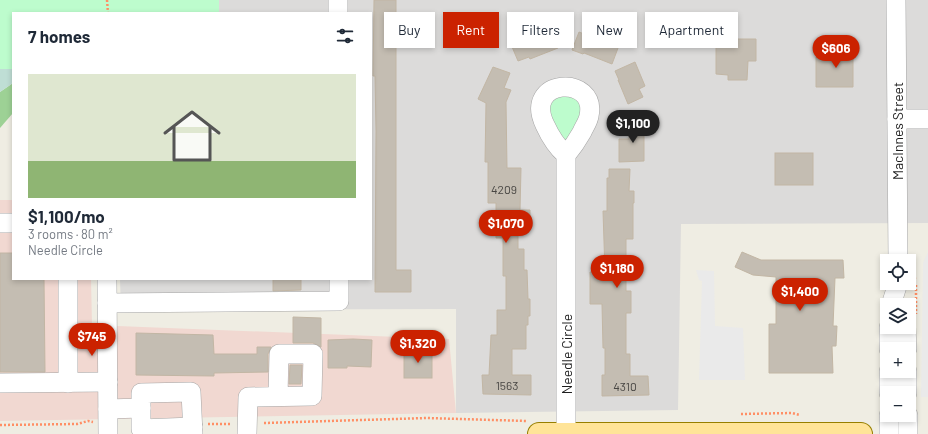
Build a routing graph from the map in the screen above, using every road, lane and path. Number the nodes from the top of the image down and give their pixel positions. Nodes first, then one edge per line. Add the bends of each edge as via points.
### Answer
1 (107, 0) edge
2 (338, 0) edge
3 (896, 0) edge
4 (108, 12) edge
5 (338, 12) edge
6 (897, 119) junction
7 (928, 119) edge
8 (566, 155) dead end
9 (0, 223) edge
10 (12, 223) edge
11 (898, 254) edge
12 (68, 280) edge
13 (107, 280) edge
14 (338, 280) edge
15 (107, 302) junction
16 (68, 382) junction
17 (108, 382) junction
18 (0, 383) edge
19 (278, 396) dead end
20 (141, 408) junction
21 (108, 422) edge
22 (889, 422) edge
23 (908, 422) edge
24 (0, 425) edge
25 (536, 427) edge
26 (193, 429) edge
27 (247, 429) edge
28 (566, 434) edge
29 (861, 434) edge
30 (889, 434) edge
31 (908, 434) edge

1 - 4 path
2 - 5 street
3 - 6 street, MacInnes Street
6 - 7 street
6 - 11 street, MacInnes Street
8 - 28 street, Needle Circle
9 - 10 street
12 - 16 street
13 - 15 street
14 - 15 street via 338,301
15 - 17 street
16 - 17 street
16 - 18 street
17 - 21 street
19 - 27 street via 248,397
20 - 21 street
20 - 26 street via 140,429
20 - 26 street via 141,393 191,392
21 - 24 path
22 - 30 street
23 - 31 street
25 - 27 path via 427,418
25 - 28 main road
26 - 27 path
28 - 29 main road

